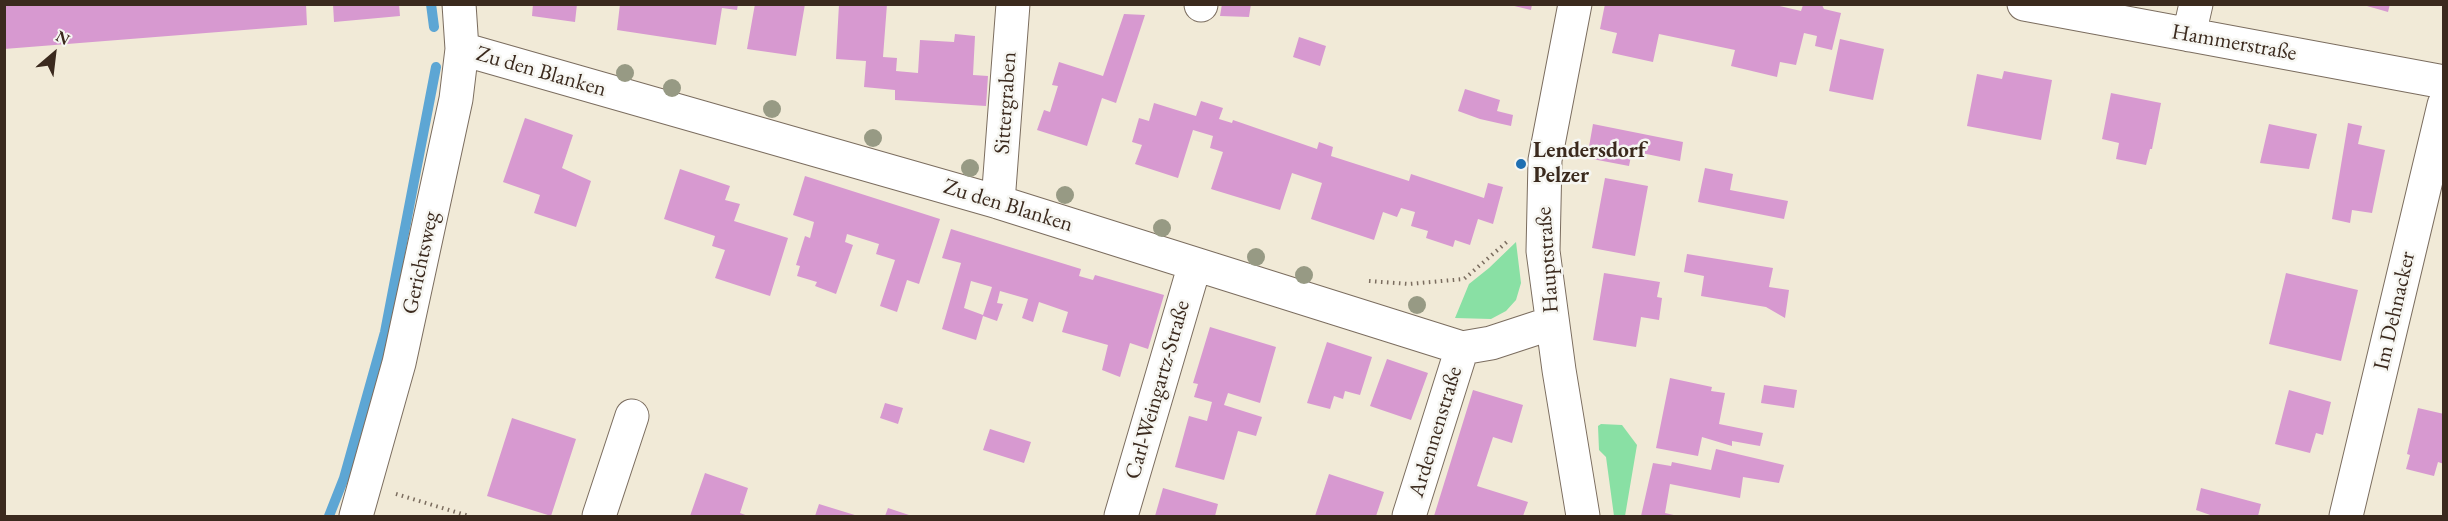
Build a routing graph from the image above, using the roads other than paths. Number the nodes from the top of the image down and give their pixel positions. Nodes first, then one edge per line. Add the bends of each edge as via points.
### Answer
1 (459, 4) edge
2 (1012, 4) edge
3 (1575, 4) edge
4 (2024, 4) edge
5 (2193, 20) edge
6 (462, 49) junction
7 (2444, 82) edge
8 (2444, 105) edge
9 (998, 202) junction
10 (1195, 264) junction
11 (1552, 323) junction
12 (1462, 348) junction
13 (632, 416) dead end
14 (356, 516) edge
15 (599, 516) edge
16 (1121, 516) edge
17 (1409, 516) edge
18 (1583, 516) edge
19 (2346, 516) edge

1 - 6 street, Gerichtsweg
2 - 9 street, Sittergraben
3 - 11 street, Hauptstraße via 1545,160 1543,251
4 - 5 street, Hammerstraße
5 - 7 street, Hammerstraße
6 - 9 street, Zu den Blanken
6 - 14 street, Gerichtsweg via 456,99 418,281
8 - 19 street, Im Dehnacker
9 - 10 street, Zu den Blanken
10 - 12 street, Zu den Blanken
10 - 16 street, Carl-Weingartz-Straße
11 - 12 street, Zu den Blanken
11 - 18 street, Hauptstraße
12 - 17 street, Ardennenstraße
13 - 15 street

